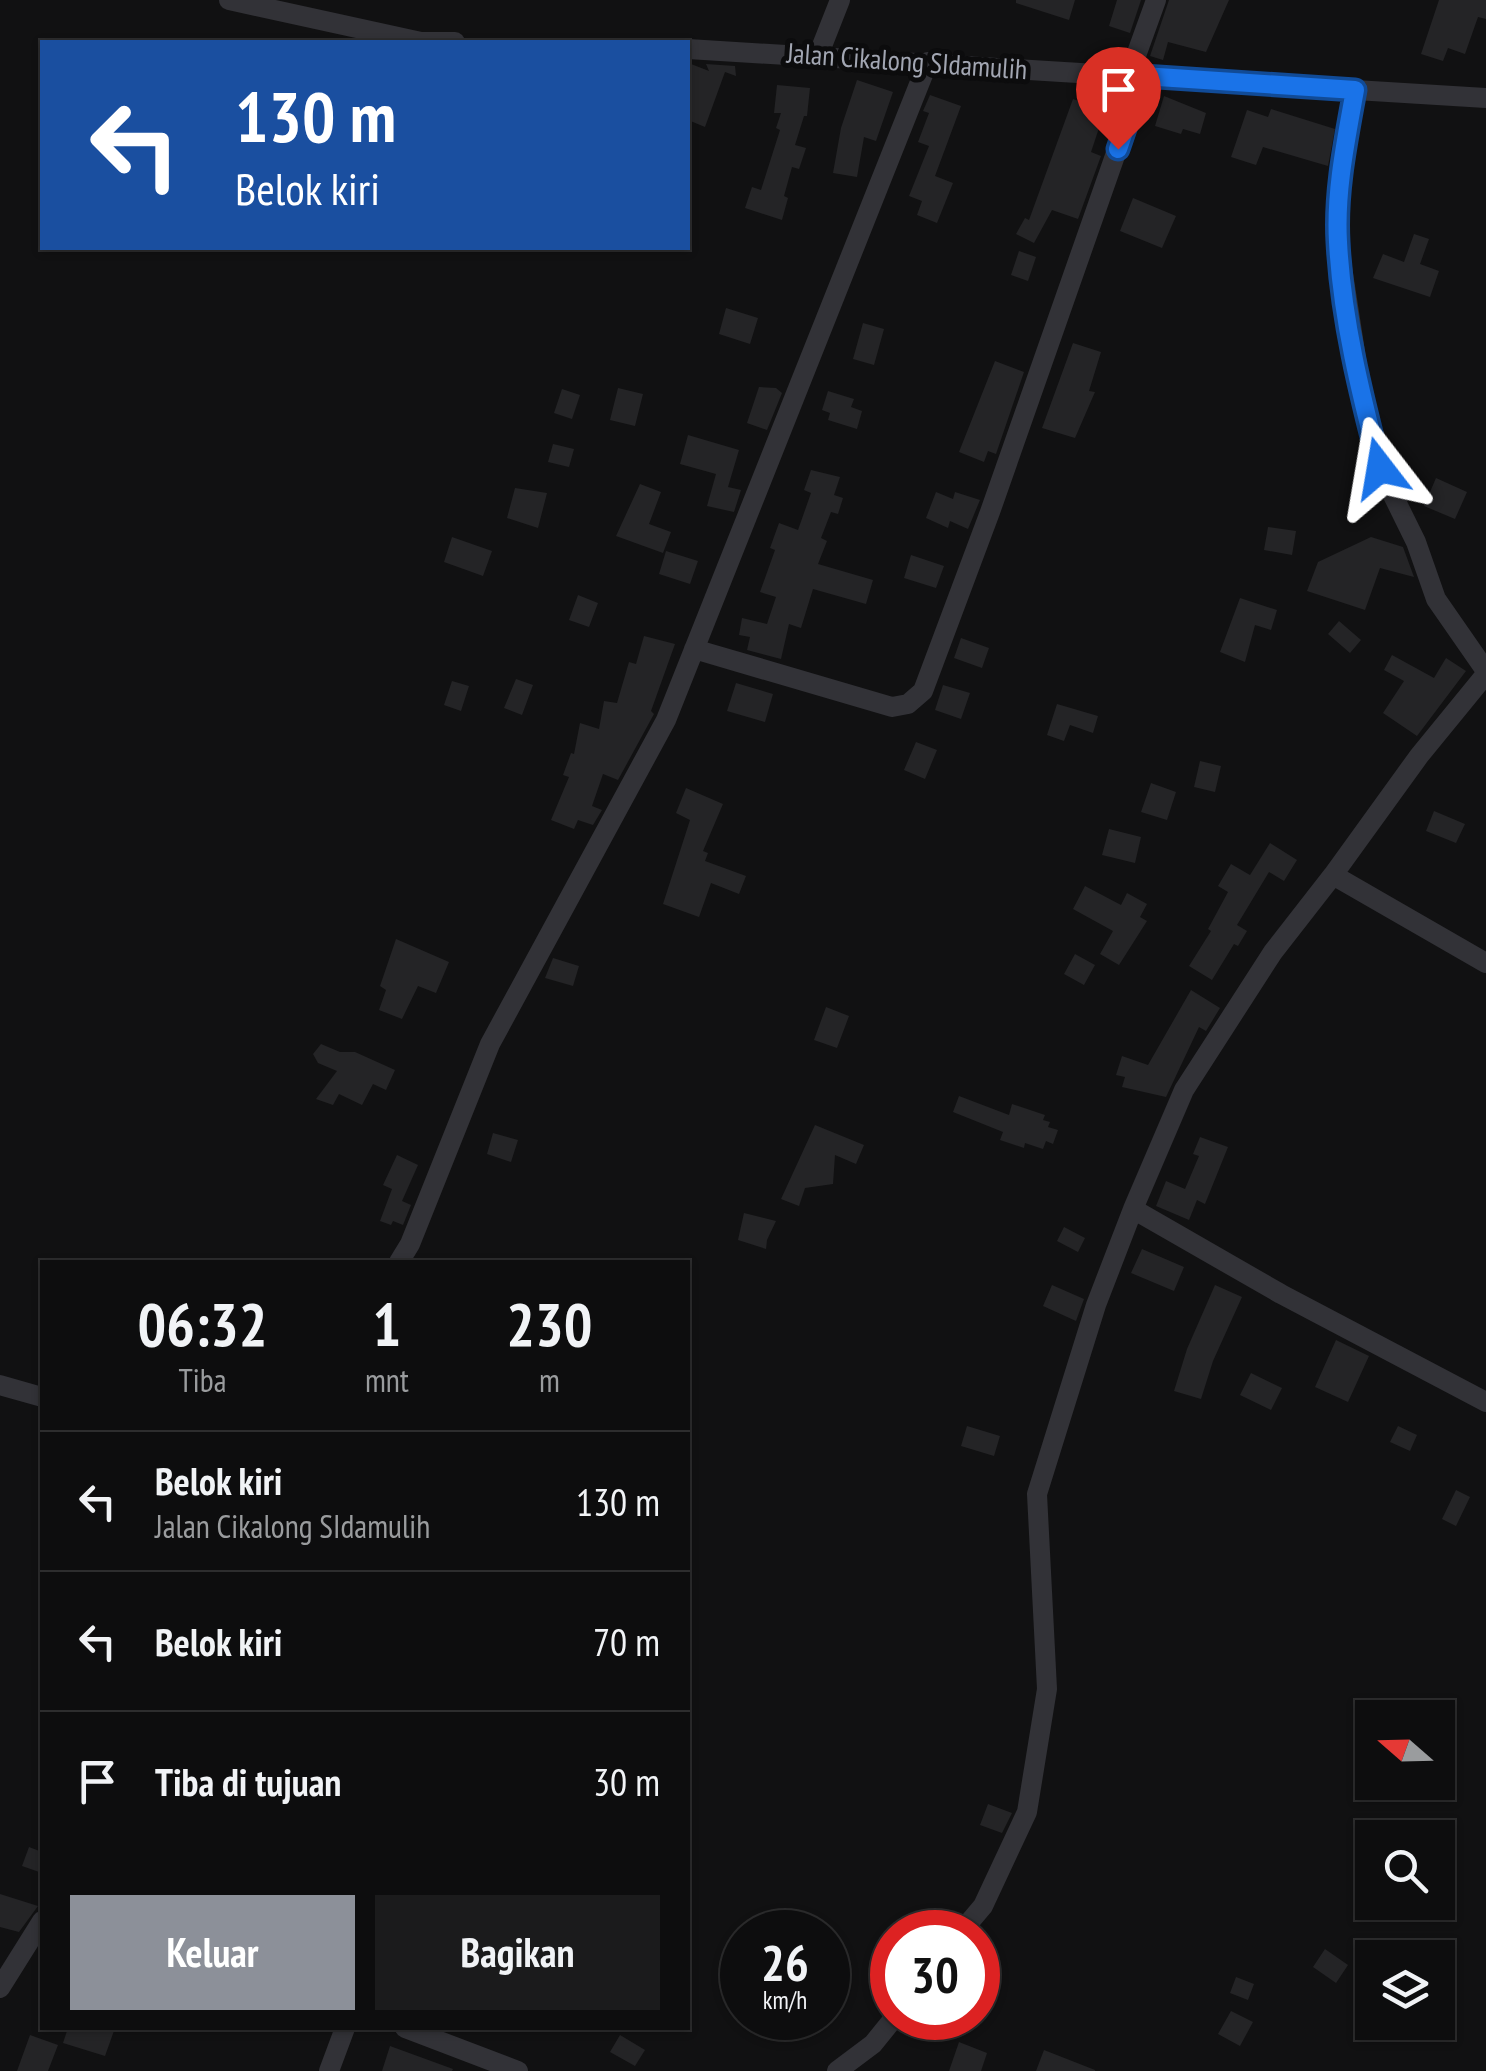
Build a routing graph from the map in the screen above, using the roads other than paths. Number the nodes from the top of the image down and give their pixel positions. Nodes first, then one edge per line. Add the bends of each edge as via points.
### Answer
1 (229, 0) edge
2 (840, 0) edge
3 (1156, 0) edge
4 (411, 40) edge
5 (690, 48) edge
6 (818, 56) junction
7 (928, 62) junction
8 (1136, 76) junction
9 (1355, 90) junction
10 (1486, 98) edge
11 (694, 649) junction
12 (1486, 672) edge
13 (1333, 875) junction
14 (1486, 963) edge
15 (1133, 1209) junction
16 (400, 1260) edge
17 (0, 1385) edge
18 (40, 1396) edge
19 (1486, 1402) edge
20 (980, 1910) edge
21 (40, 1924) edge
22 (0, 1988) edge
23 (344, 2030) edge
24 (410, 2030) edge
25 (876, 2040) edge
26 (329, 2071) edge
27 (518, 2071) edge
28 (837, 2071) edge

1 - 4 street
2 - 6 street
3 - 8 street
5 - 6 street, Jalan Cikalong SIdamulih
6 - 7 street, Jalan Cikalong SIdamulih
7 - 8 street, Jalan Cikalong SIdamulih
7 - 11 street
8 - 9 street, Jalan Cikalong SIdamulih
8 - 11 street via 990,512 922,691 892,707
9 - 10 street, Jalan Cikalong SIdamulih
9 - 12 street via 1340,174 1338,241 1362,397 1380,468 1436,600
11 - 16 street via 666,720 490,1044
12 - 13 street
13 - 14 street
13 - 15 street via 1273,952 1184,1090
15 - 19 street
15 - 20 street via 1037,1494 1047,1689 1027,1812
17 - 18 street
21 - 22 street
23 - 26 street
24 - 27 street
25 - 28 street

